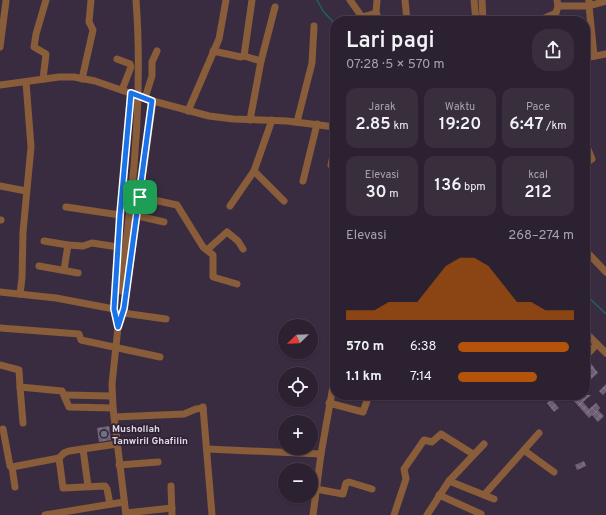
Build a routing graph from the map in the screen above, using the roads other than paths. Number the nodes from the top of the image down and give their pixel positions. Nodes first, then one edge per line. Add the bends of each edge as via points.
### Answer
1 (46, 0) edge
2 (91, 0) edge
3 (136, 0) edge
4 (226, 0) edge
5 (252, 0) edge
6 (350, 0) edge
7 (377, 0) edge
8 (405, 0) edge
9 (474, 0) edge
10 (482, 0) edge
11 (6, 1) dead end
12 (606, 1) edge
13 (558, 3) edge
14 (589, 3) edge
15 (275, 7) dead end
16 (376, 13) junction
17 (361, 16) edge
18 (366, 16) edge
19 (378, 16) edge
20 (407, 16) edge
21 (476, 16) edge
22 (483, 16) edge
23 (550, 16) edge
24 (314, 26) dead end
25 (0, 47) edge
26 (157, 51) dead end
27 (213, 51) junction
28 (606, 54) edge
29 (244, 56) junction
30 (594, 56) junction
31 (590, 57) edge
32 (118, 59) dead end
33 (262, 61) junction
34 (43, 79) junction
35 (82, 79) junction
36 (26, 82) junction
37 (0, 85) edge
38 (122, 90) junction
39 (131, 93) junction
40 (145, 98) junction
41 (152, 101) junction
42 (188, 111) junction
43 (250, 120) junction
44 (272, 120) junction
45 (297, 122) junction
46 (317, 124) junction
47 (330, 126) edge
48 (254, 171) junction
49 (303, 181) dead end
50 (0, 186) edge
51 (26, 191) junction
52 (140, 197) junction
53 (284, 201) dead end
54 (230, 206) dead end
55 (66, 207) dead end
56 (120, 215) junction
57 (138, 216) junction
58 (164, 222) dead end
59 (23, 232) junction
60 (31, 234) dead end
61 (44, 241) dead end
62 (68, 245) junction
63 (118, 246) junction
64 (243, 249) dead end
65 (207, 250) junction
66 (590, 255) edge
67 (39, 266) dead end
68 (64, 270) junction
69 (606, 272) edge
70 (78, 273) dead end
71 (237, 284) dead end
72 (0, 292) edge
73 (20, 294) junction
74 (114, 309) junction
75 (123, 313) junction
76 (166, 319) dead end
77 (118, 327) junction
78 (0, 328) edge
79 (590, 337) edge
80 (597, 344) junction
81 (115, 347) junction
82 (590, 352) edge
83 (606, 353) edge
84 (160, 357) dead end
85 (0, 365) edge
86 (20, 387) junction
87 (65, 395) junction
88 (112, 396) junction
89 (330, 398) edge
90 (367, 400) edge
91 (329, 402) junction
92 (112, 408) junction
93 (114, 417) junction
94 (22, 423) dead end
95 (3, 429) dead end
96 (539, 433) dead end
97 (117, 444) junction
98 (484, 444) dead end
99 (84, 449) junction
100 (207, 449) junction
101 (525, 451) junction
102 (320, 454) junction
103 (473, 454) junction
104 (58, 458) junction
105 (158, 462) dead end
106 (119, 465) junction
107 (12, 467) junction
108 (318, 472) edge
109 (554, 472) dead end
110 (449, 481) junction
111 (88, 486) junction
112 (171, 486) dead end
113 (15, 487) dead end
114 (372, 488) dead end
115 (318, 489) edge
116 (439, 495) junction
117 (484, 495) junction
118 (494, 499) dead end
119 (124, 502) junction
120 (314, 503) edge
121 (110, 504) junction
122 (172, 512) edge
123 (45, 514) edge
124 (126, 514) edge
125 (481, 514) dead end
126 (212, 515) edge
127 (313, 515) edge
128 (394, 515) edge
129 (427, 515) edge

1 - 34 street via 37,27 34,47 46,54
2 - 35 street via 89,22 93,30
3 - 77 street, bridge via 138,119
4 - 27 street via 219,40
5 - 29 street
6 - 17 street
7 - 16 street
8 - 20 street
9 - 21 street
10 - 22 street
11 - 25 street
12 - 14 street
13 - 14 street
13 - 23 street via 556,13
14 - 30 street
15 - 33 street
16 - 18 street
16 - 19 street
24 - 45 street via 312,63
26 - 40 street via 152,62 152,76
27 - 29 street
27 - 42 street
28 - 30 street
29 - 33 street
30 - 31 street
32 - 38 street via 132,67
33 - 43 street
34 - 35 street
34 - 36 street
35 - 38 street
36 - 37 street
36 - 51 street via 31,135
38 - 39 street
39 - 40 street
39 - 56 street
40 - 41 street
41 - 42 street
41 - 52 street
42 - 43 street via 219,118
43 - 44 street
44 - 45 street
44 - 48 street
45 - 46 street
46 - 47 street
46 - 49 street
48 - 53 street
48 - 54 street
50 - 51 street
51 - 59 street
52 - 57 street
52 - 65 street via 176,204
55 - 56 street
56 - 63 street
57 - 58 street
57 - 75 street
59 - 60 street
59 - 73 street
61 - 62 street
62 - 63 street via 84,246 92,243
62 - 68 street
63 - 74 street
64 - 65 street via 227,232
65 - 71 street via 212,253 214,259 213,277
66 - 69 street
67 - 68 street
68 - 70 street
72 - 73 street
73 - 74 street
74 - 77 street
75 - 76 street
75 - 77 street
77 - 81 street
78 - 81 street via 79,334 81,340
79 - 80 street
80 - 82 street
80 - 83 street
81 - 84 street
81 - 88 street
85 - 86 street via 19,370
86 - 87 street via 62,390
86 - 94 street
87 - 88 street
87 - 92 street via 69,407
88 - 92 street
89 - 91 street
90 - 91 street via 363,412
91 - 102 street
92 - 93 street
93 - 97 street
93 - 100 street via 184,414 203,408
95 - 107 street
96 - 101 street
97 - 99 street
97 - 106 street
98 - 103 street
99 - 104 street via 64,453
99 - 111 street
100 - 102 street
100 - 126 street
101 - 109 street
101 - 117 street
102 - 108 street
103 - 110 street
103 - 128 street via 441,434 432,442 424,440 404,468 406,479
104 - 107 street
104 - 111 street via 64,488
105 - 106 street
106 - 119 street
107 - 113 street
110 - 116 street
110 - 117 street
111 - 121 street via 106,487
112 - 122 street
114 - 115 street via 349,482 346,483 343,494
116 - 125 street
116 - 129 street
117 - 118 street
119 - 121 street
119 - 124 street
120 - 127 street
121 - 123 street
122 - 124 street

